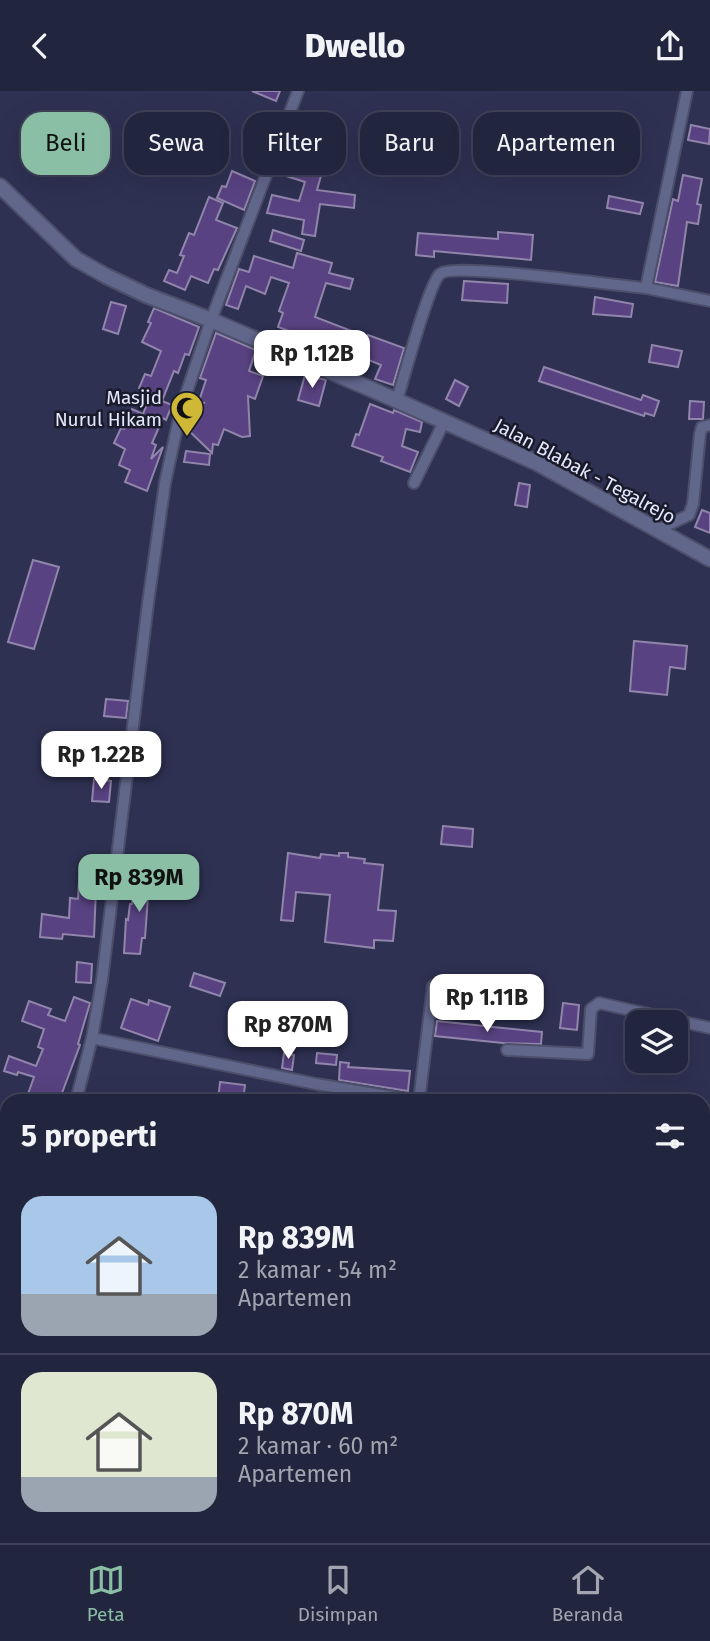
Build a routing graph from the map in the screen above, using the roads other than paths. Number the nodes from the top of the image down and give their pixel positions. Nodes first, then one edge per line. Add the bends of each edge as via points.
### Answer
1 (298, 91) edge
2 (687, 91) edge
3 (0, 186) edge
4 (646, 288) junction
5 (710, 301) edge
6 (211, 320) junction
7 (397, 400) junction
8 (444, 422) junction
9 (710, 425) edge
10 (414, 483) dead end
11 (657, 530) junction
12 (710, 559) edge
13 (433, 986) dead end
14 (710, 1028) edge
15 (92, 1038) junction
16 (507, 1050) dead end
17 (78, 1094) edge
18 (376, 1094) edge
19 (419, 1094) edge

1 - 6 street
2 - 4 street
3 - 6 street, Jalan Blabak - Tegalrejo via 76,259 146,295
4 - 5 street
4 - 7 street via 484,271 443,272 423,314
6 - 7 street, Jalan Blabak - Tegalrejo
6 - 15 street via 181,409 165,483
7 - 8 street, Jalan Blabak - Tegalrejo
8 - 10 street
8 - 11 street, Jalan Blabak - Tegalrejo via 535,462
9 - 11 street via 702,427 700,434 689,515
11 - 12 street, Jalan Blabak - Tegalrejo
13 - 19 street
14 - 16 street via 599,1003 591,1009 588,1054
15 - 17 street
15 - 18 street

